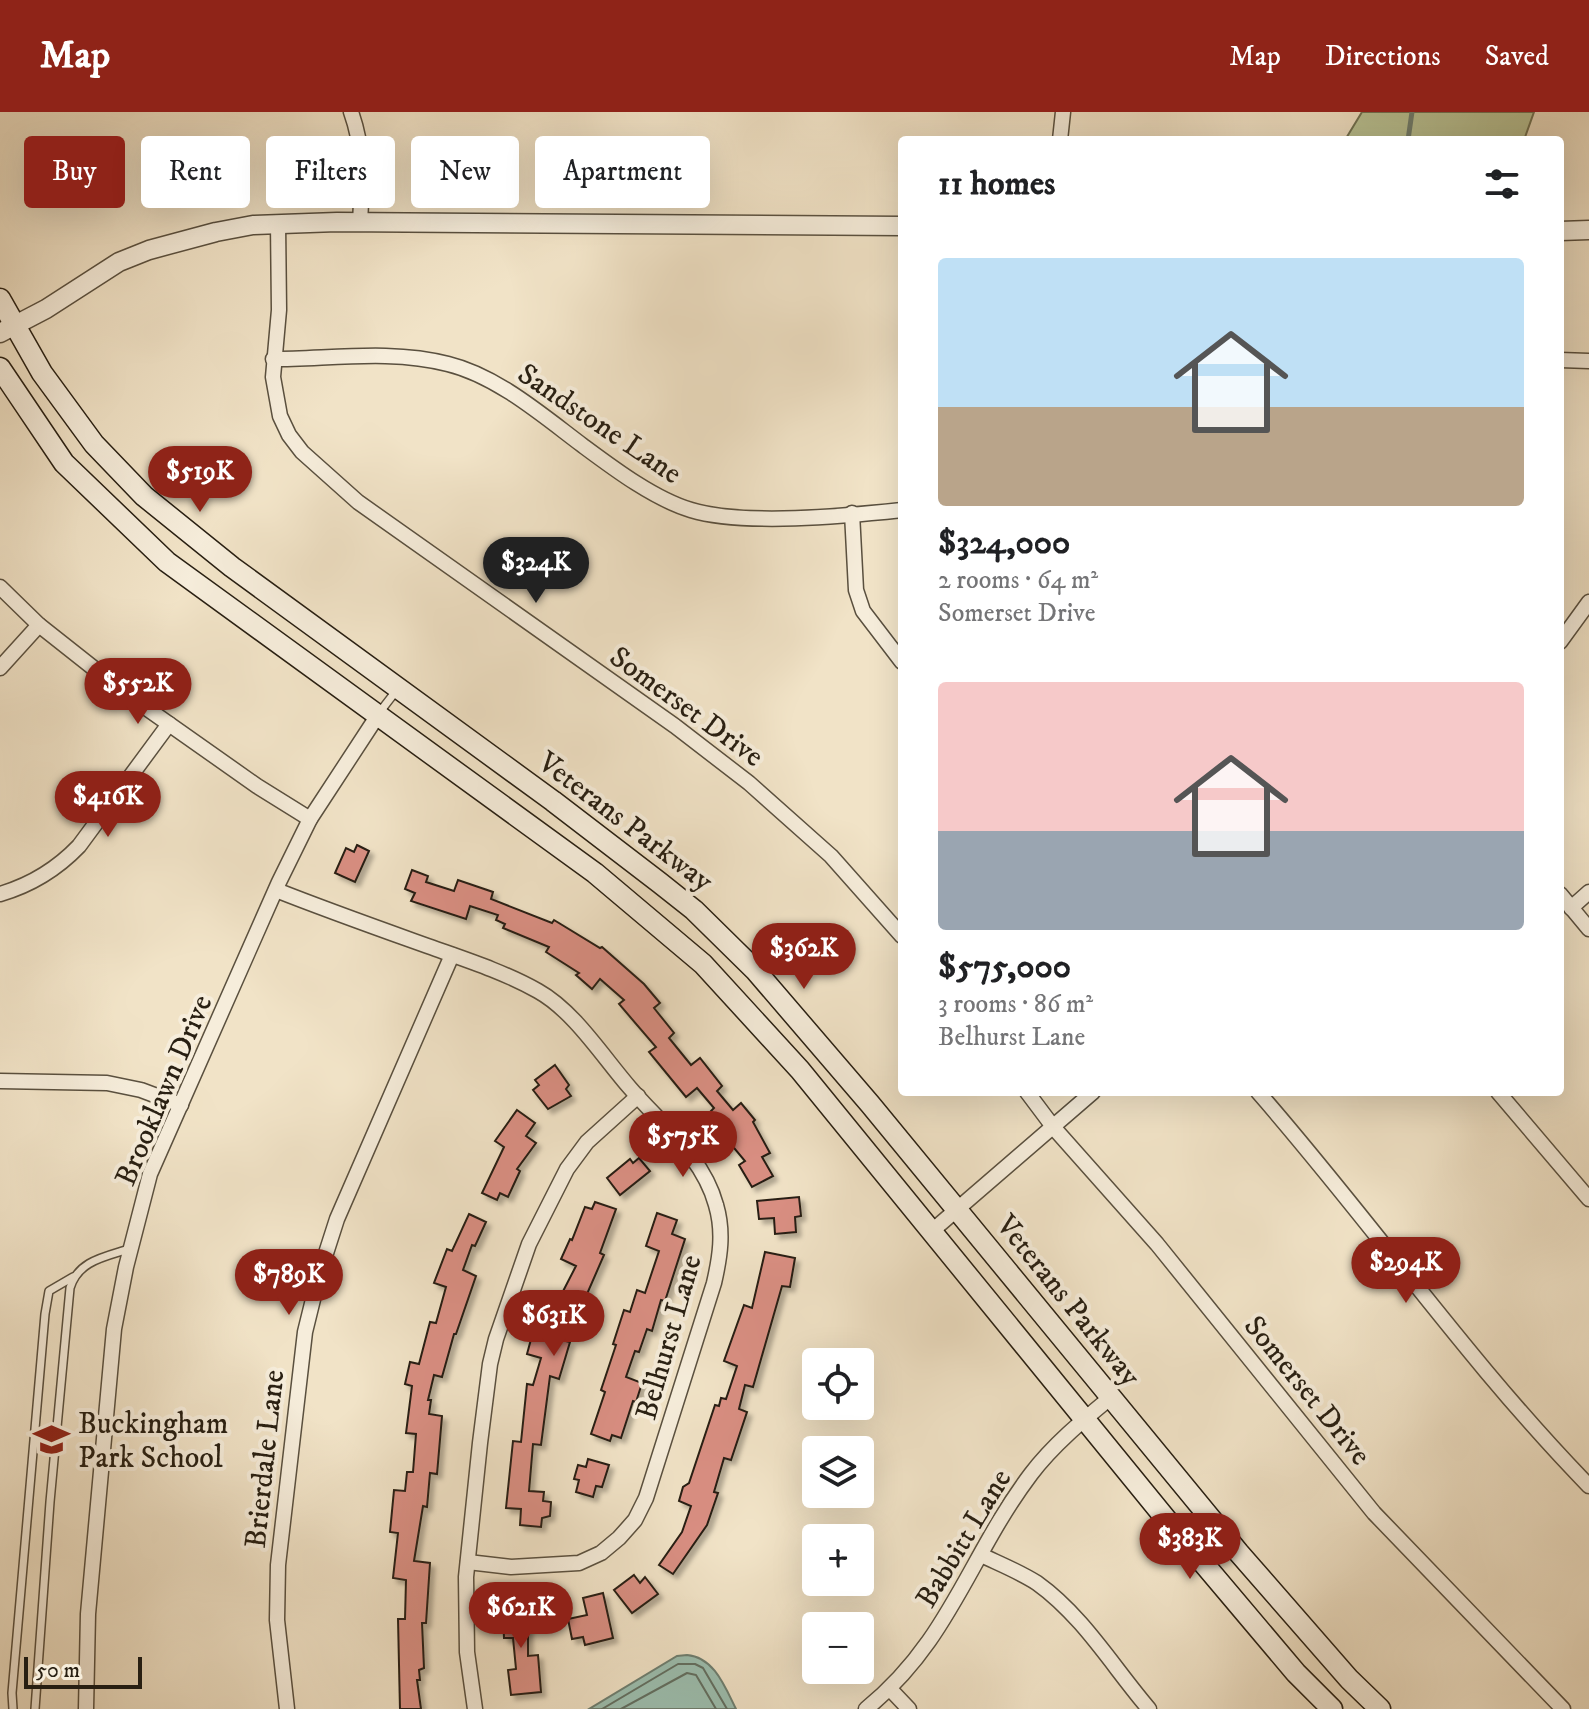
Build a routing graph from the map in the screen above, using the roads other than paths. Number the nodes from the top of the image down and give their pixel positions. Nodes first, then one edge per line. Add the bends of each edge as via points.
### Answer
1 (351, 112) edge
2 (1063, 112) edge
3 (1060, 136) edge
4 (278, 223) junction
5 (360, 223) junction
6 (898, 226) edge
7 (1589, 230) edge
8 (1564, 231) edge
9 (0, 299) edge
10 (8, 329) edge
11 (273, 359) junction
12 (1564, 360) edge
13 (1589, 361) edge
14 (0, 368) edge
15 (898, 510) edge
16 (852, 513) junction
17 (0, 587) edge
18 (1589, 602) edge
19 (39, 625) junction
20 (1564, 636) edge
21 (898, 657) edge
22 (0, 668) edge
23 (397, 689) junction
24 (378, 715) junction
25 (169, 724) junction
26 (310, 819) junction
27 (276, 890) junction
28 (1589, 892) edge
29 (0, 894) edge
30 (1564, 899) edge
31 (1571, 908) junction
32 (1589, 929) edge
33 (898, 931) edge
34 (452, 955) junction
35 (0, 1081) edge
36 (638, 1096) junction
37 (1030, 1096) edge
38 (1089, 1096) edge
39 (1261, 1096) edge
40 (1501, 1096) edge
41 (181, 1105) junction
42 (1054, 1128) junction
43 (1589, 1199) edge
44 (957, 1210) junction
45 (932, 1231) junction
46 (131, 1249) junction
47 (73, 1277) junction
48 (1110, 1398) junction
49 (1085, 1419) junction
50 (1589, 1486) edge
51 (981, 1555) junction
52 (468, 1562) junction
53 (890, 1689) junction
54 (13, 1709) edge
55 (35, 1709) edge
56 (86, 1709) edge
57 (287, 1709) edge
58 (475, 1709) edge
59 (866, 1709) edge
60 (909, 1709) edge
61 (1149, 1709) edge
62 (1332, 1709) edge
63 (1380, 1709) edge
64 (1563, 1709) edge

1 - 5 street via 363,159
2 - 3 street
4 - 5 street
4 - 10 street via 149,250 119,262
4 - 11 street, Somerset Drive via 279,310
5 - 6 street
7 - 8 street
9 - 10 main road, Veterans Parkway
10 - 23 main road, Veterans Parkway via 123,476 219,557
11 - 16 street, Sandstone Lane via 381,357 449,364 493,383 624,476 693,511 768,517
11 - 33 street, Somerset Drive via 280,416 289,435 320,469 358,502 749,783 831,856
12 - 13 street
14 - 24 main road, Veterans Parkway via 64,463 135,534 198,586
15 - 16 street, Sandstone Lane
16 - 21 street via 856,590 863,611
17 - 19 street
18 - 20 street
19 - 22 street
19 - 25 street
23 - 24 lane
23 - 44 main road, Veterans Parkway via 694,910 784,1001
24 - 26 street, Brooklawn Drive
24 - 45 main road, Veterans Parkway via 595,873 703,964 800,1070
25 - 26 street
25 - 29 street via 61,865
26 - 27 street, Brooklawn Drive
27 - 34 street, Belhurst Lane
27 - 41 street, Brooklawn Drive
28 - 31 street
30 - 31 street
31 - 32 street
34 - 36 street, Belhurst Lane via 539,991
34 - 57 street, Brierdale Lane via 337,1219 305,1332 278,1565 277,1620
35 - 41 street via 107,1083
36 - 52 street via 587,1142 567,1169 511,1289 490,1364
36 - 52 street, Belhurst Lane via 704,1177 721,1229 714,1283 646,1498 619,1538 579,1563 511,1567
37 - 42 street, Somerset Drive
38 - 42 street
39 - 50 street via 1522,1416
40 - 43 street
41 - 46 street, Brooklawn Drive via 150,1174
42 - 44 street
42 - 64 street, Somerset Drive via 1157,1244 1374,1513
44 - 45 street
44 - 48 main road, Veterans Parkway
45 - 49 main road, Veterans Parkway
46 - 47 lane via 92,1261
46 - 56 street, Brooklawn Drive via 111,1361 88,1614
47 - 54 lane via 49,1291 45,1314
47 - 55 lane
48 - 49 street, Babbitt Lane
48 - 63 main road, Veterans Parkway via 1239,1553
49 - 51 street, Babbitt Lane via 1030,1475
49 - 62 main road, Veterans Parkway via 1279,1654
51 - 53 street, Babbitt Lane via 931,1641
51 - 61 street via 1051,1594
52 - 58 street via 466,1627
53 - 59 street, Babbitt Lane
53 - 60 street

